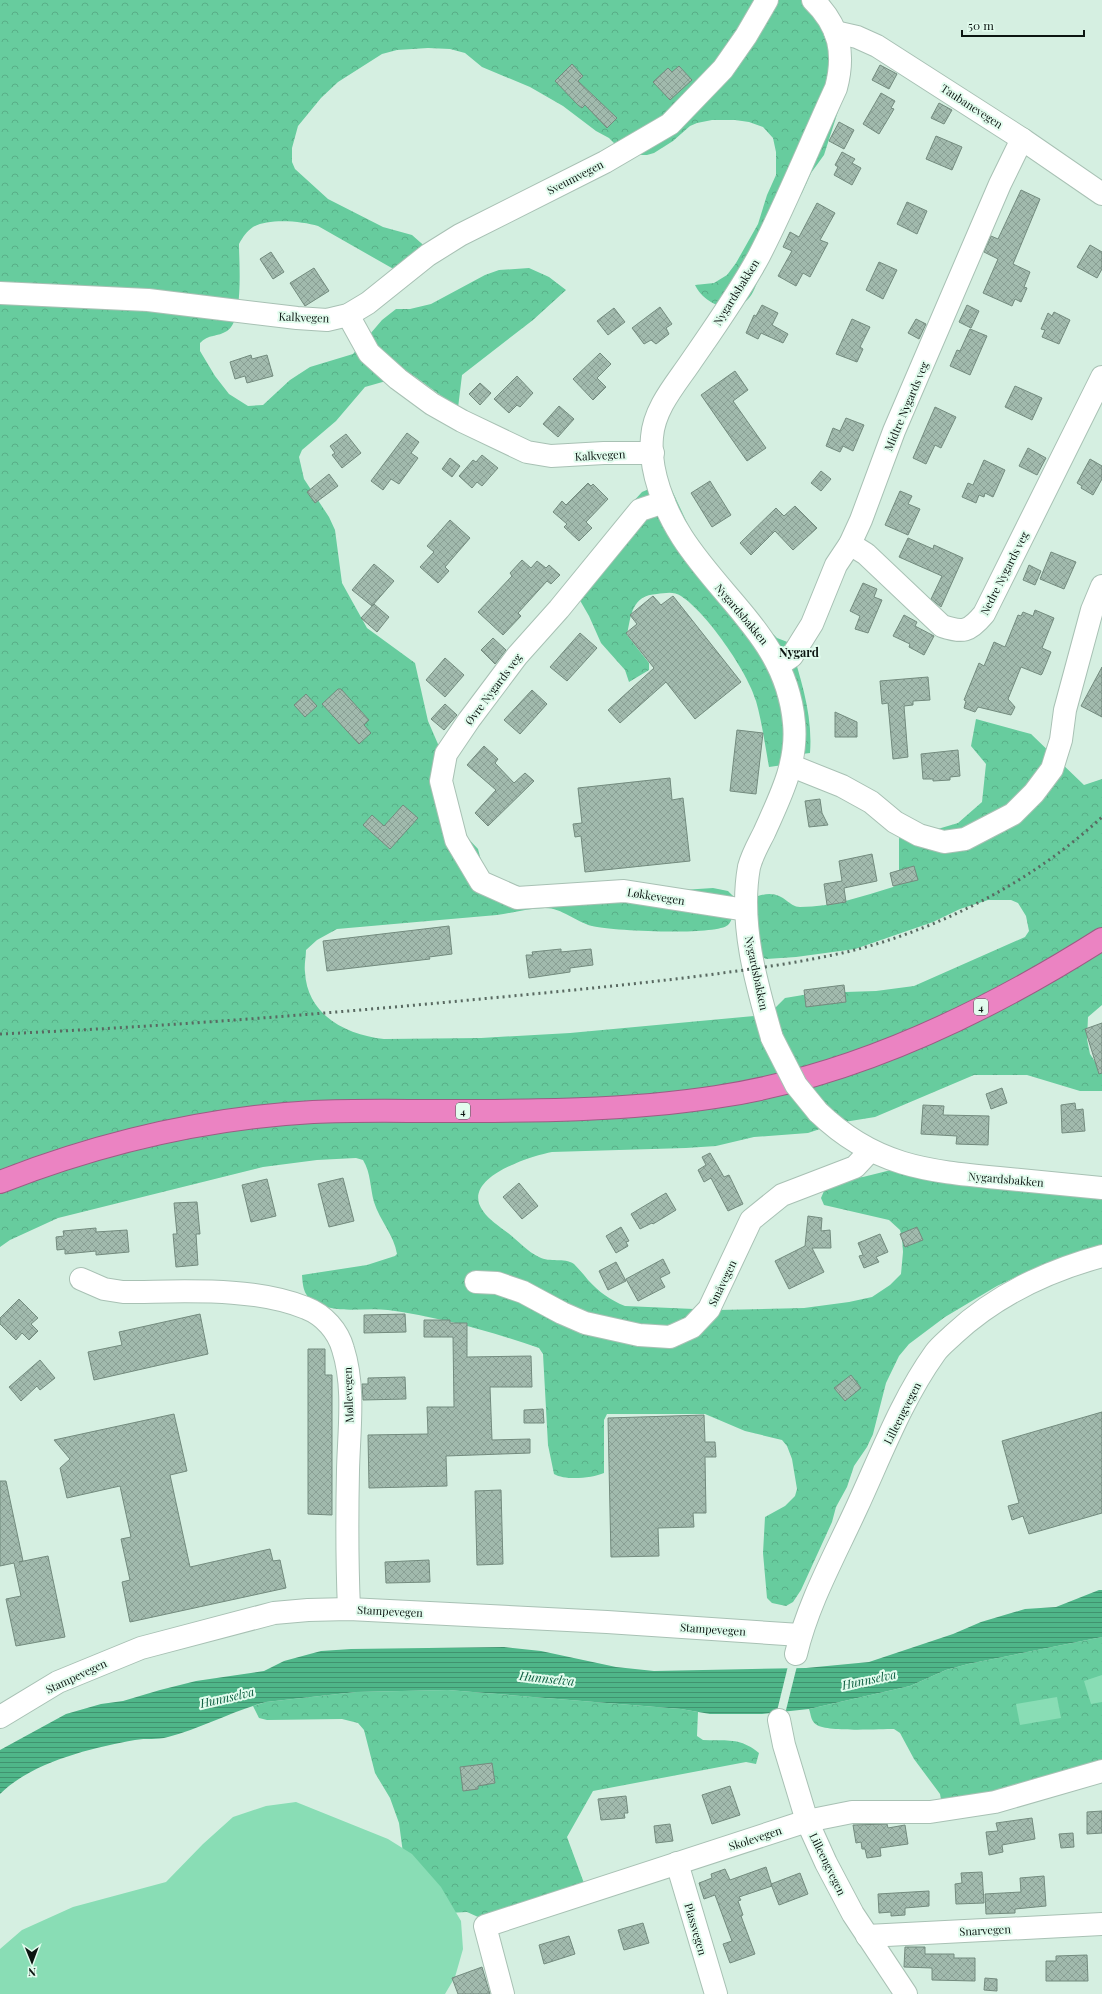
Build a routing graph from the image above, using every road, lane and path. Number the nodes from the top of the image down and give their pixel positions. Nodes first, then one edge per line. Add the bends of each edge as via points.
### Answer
1 (767, 0) edge
2 (814, 0) edge
3 (835, 32) junction
4 (1022, 138) junction
5 (1102, 194) edge
6 (0, 293) edge
7 (348, 315) junction
8 (1102, 377) edge
9 (653, 453) junction
10 (664, 502) junction
11 (850, 544) junction
12 (1102, 586) edge
13 (780, 664) junction
14 (792, 766) junction
15 (517, 898) joint
16 (746, 910) junction
17 (1102, 939) edge
18 (870, 1151) junction
19 (0, 1182) edge
20 (1102, 1188) edge
21 (1102, 1256) edge
22 (80, 1279) dead end
23 (476, 1282) dead end
24 (349, 1609) junction
25 (798, 1644) joint
26 (0, 1717) edge
27 (778, 1720) dead end
28 (1102, 1771) edge
29 (807, 1821) junction
30 (677, 1863) junction
31 (1102, 1924) edge
32 (867, 1936) junction
33 (503, 1994) edge
34 (716, 1994) edge
35 (906, 1994) edge

1 - 7 street, Sveumvegen via 746,36 722,69 670,124 605,162 460,235 428,255 368,303
2 - 3 street, Nygardsbakken via 828,17
3 - 4 street, Taubanevegen via 857,37 877,46
3 - 9 street, Nygardsbakken via 840,50 841,69 836,88 758,256 740,288 664,401 655,423
4 - 5 street, Taubanevegen
4 - 11 street, Midtre Nygards veg via 894,431
6 - 7 street, Kalkvegen via 148,300 327,320
7 - 9 street, Kalkvegen via 369,353 404,383 438,407 527,452 551,456
8 - 11 street, Nedre Nygards veg via 984,614 974,626 966,630 942,626 866,554
9 - 10 street, Nygardsbakken
10 - 13 street, Nygardsbakken via 680,534 706,572 764,639
10 - 15 street, Øvre Nygards veg via 640,510 517,656 446,754 441,782 456,840 481,882
11 - 13 street, Midtre Nygards veg via 836,565 812,624 792,656
12 - 14 street via 1092,610 1052,769 1034,792 1007,818 965,839 944,842 919,836 848,789
13 - 14 street, Nygardsbakken via 793,706 795,742
14 - 16 street, Nygardsbakken via 750,865
15 - 16 street, Løkkevegen via 624,890
16 - 18 street, Nygardsbakken, bridge via 751,956 772,1038 785,1068 818,1112 842,1134
17 - 19 highway, 4 via 1014,991 925,1033 838,1067 769,1087 710,1098 628,1107 315,1112 258,1117 207,1124 134,1140 70,1157
18 - 20 street, Nygardsbakken via 904,1164 943,1173
18 - 23 street, Småvegen via 855,1167 782,1195 751,1220 709,1309 692,1328 670,1336 639,1335 585,1323 562,1314 523,1292 497,1283
21 - 25 street, Lilleengvegen via 1040,1277 1003,1296 962,1327 935,1352 907,1398 816,1594
22 - 24 street, Møllevegen via 104,1289 123,1292 257,1294 307,1308 330,1324 343,1348 349,1372 346,1534
24 - 25 street, Stampevegen via 607,1622
24 - 26 street, Stampevegen via 274,1613 141,1648 58,1682
27 - 29 street, Lilleengvegen
28 - 29 street, Skolevegen via 995,1802 930,1812 852,1812
29 - 30 street, Skolevegen
29 - 32 street, Lilleengvegen via 826,1863
30 - 33 street, Skolevegen via 485,1926
30 - 34 street, Plassvegen
31 - 32 street, Snarvegen
32 - 35 street, Lilleengvegen

